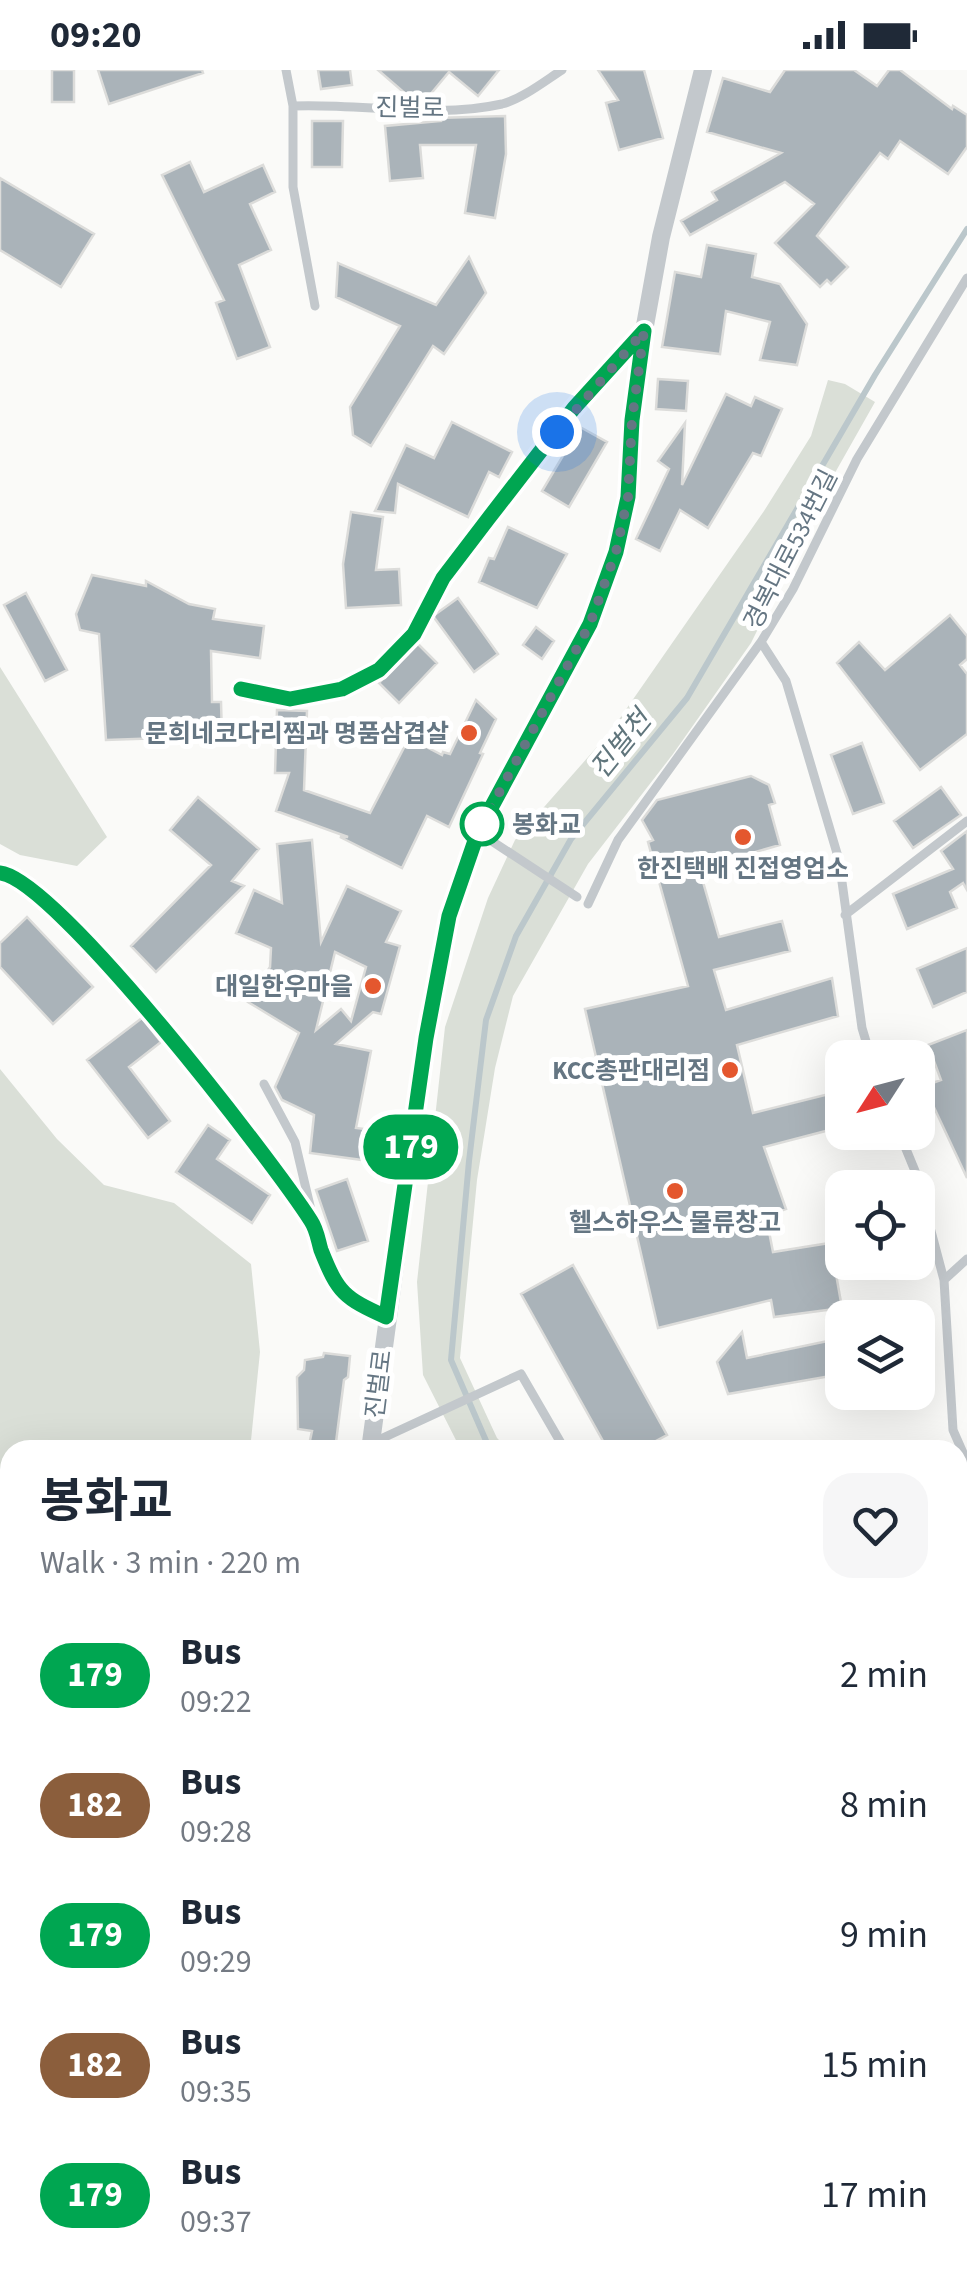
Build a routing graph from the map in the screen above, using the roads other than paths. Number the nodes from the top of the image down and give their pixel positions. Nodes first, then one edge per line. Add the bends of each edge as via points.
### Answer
1 (286, 70) edge
2 (562, 70) edge
3 (703, 70) edge
4 (293, 106) junction
5 (967, 278) edge
6 (315, 306) dead end
7 (644, 331) junction
8 (761, 642) junction
9 (241, 689) dead end
10 (967, 821) edge
11 (478, 832) junction
12 (0, 873) edge
13 (577, 896) dead end
14 (588, 904) dead end
15 (846, 916) junction
16 (866, 1040) edge
17 (264, 1084) dead end
18 (906, 1150) edge
19 (314, 1225) junction
20 (967, 1259) edge
21 (944, 1280) junction
22 (386, 1317) junction
23 (372, 1440) edge
24 (382, 1440) edge
25 (559, 1440) edge
26 (957, 1440) edge

1 - 4 lane
2 - 4 lane, 진벌로 via 504,104 431,110
3 - 7 street, 진벌로
4 - 6 lane via 292,187
5 - 8 lane, 경복대로534번길 via 858,459
7 - 9 lane via 574,408 443,578 414,634 379,670 342,689 290,699
7 - 11 street, 진벌로 via 616,552 590,624
8 - 14 lane via 618,840
8 - 15 lane, 경복대로534번길 via 786,681 839,860
10 - 15 lane
11 - 13 lane
11 - 22 street, 진벌로 via 449,916
12 - 19 lane, 진벌로 via 11,874 53,908 150,1012
15 - 16 lane, 경복대로534번길
17 - 19 lane, 진벌로 via 295,1142
18 - 21 lane
19 - 22 lane, 진벌로 via 334,1281 350,1301
20 - 21 lane
21 - 26 lane
22 - 23 street, 진벌로
24 - 25 lane via 521,1374

